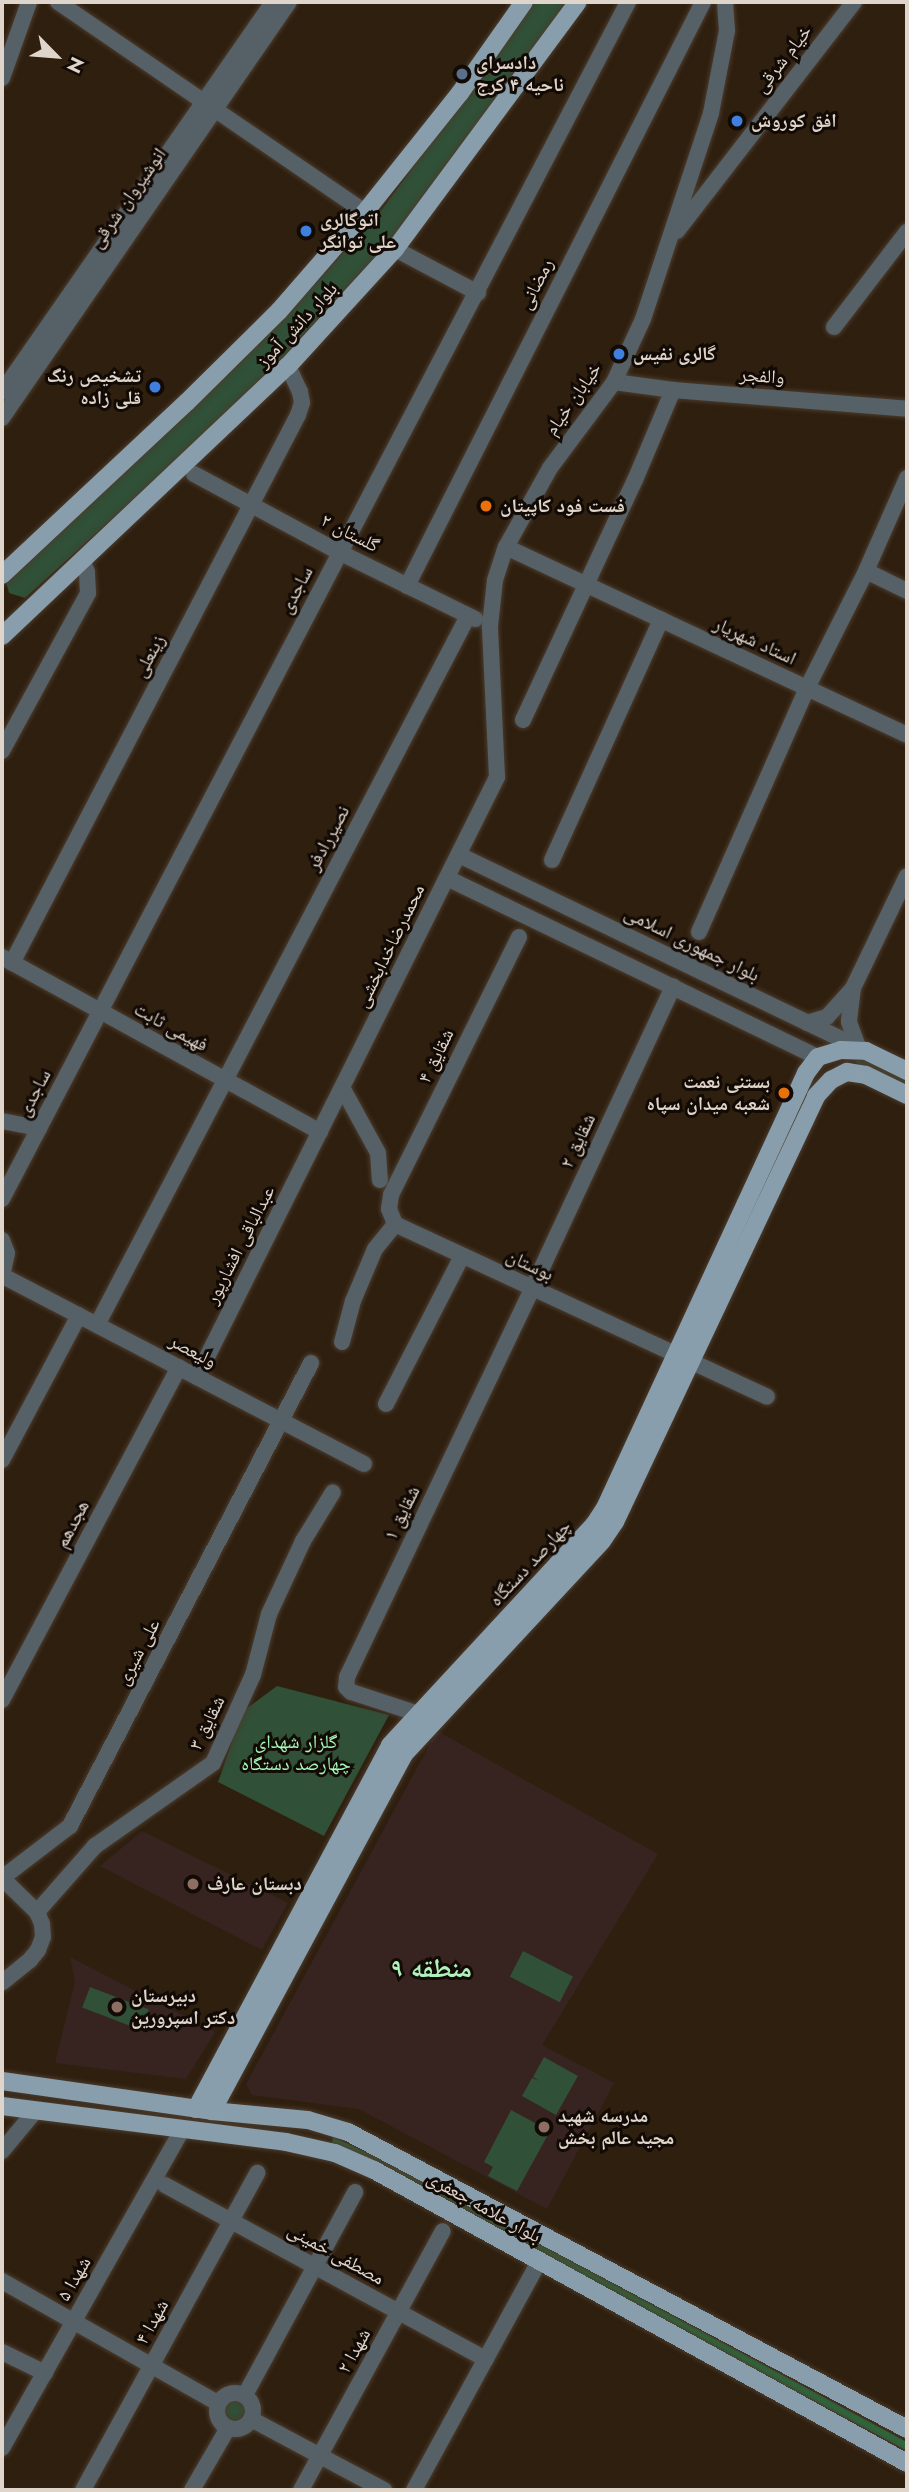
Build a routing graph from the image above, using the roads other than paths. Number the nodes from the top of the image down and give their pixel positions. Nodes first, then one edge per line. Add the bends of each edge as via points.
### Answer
1 (29, 2) edge
2 (273, 2) edge
3 (289, 2) edge
4 (524, 2) edge
5 (578, 2) edge
6 (628, 2) edge
7 (703, 2) edge
8 (725, 2) edge
9 (854, 2) edge
10 (67, 4) edge
11 (8, 41) edge
12 (2, 78) edge
13 (209, 105) junction
14 (365, 212) junction
15 (907, 232) edge
16 (669, 242) junction
17 (395, 249) junction
18 (89, 279) junction
19 (478, 293) junction
20 (834, 327) dead end
21 (288, 366) junction
22 (614, 382) junction
23 (673, 390) junction
24 (2, 392) edge
25 (907, 409) edge
26 (2, 418) edge
27 (194, 474) dead end
28 (907, 478) edge
29 (252, 505) junction
30 (506, 547) junction
31 (339, 552) junction
32 (82, 560) junction
33 (866, 571) junction
34 (2, 575) edge
35 (584, 584) junction
36 (407, 586) junction
37 (907, 591) edge
38 (2, 612) edge
39 (26, 612) junction
40 (467, 616) junction
41 (661, 620) junction
42 (490, 626) junction
43 (2, 636) edge
44 (807, 688) junction
45 (523, 720) dead end
46 (907, 735) edge
47 (2, 751) edge
48 (497, 777) joint
49 (459, 855) junction
50 (552, 860) dead end
51 (907, 876) edge
52 (447, 878) junction
53 (699, 932) dead end
54 (519, 937) dead end
55 (7, 960) edge
56 (673, 986) junction
57 (853, 988) junction
58 (100, 1012) junction
59 (807, 1023) junction
60 (862, 1049) junction
61 (818, 1057) junction
62 (907, 1071) edge
63 (225, 1080) junction
64 (343, 1089) junction
65 (907, 1095) edge
66 (2, 1121) edge
67 (39, 1128) junction
68 (320, 1132) junction
69 (380, 1180) dead end
70 (2, 1199) edge
71 (396, 1224) junction
72 (2, 1240) edge
73 (463, 1256) junction
74 (2, 1276) edge
75 (533, 1289) junction
76 (79, 1315) junction
77 (97, 1325) junction
78 (342, 1342) dead end
79 (682, 1359) junction
80 (311, 1363) dead end
81 (179, 1367) junction
82 (197, 1377) junction
83 (767, 1397) dead end
84 (386, 1404) dead end
85 (282, 1421) junction
86 (2, 1460) edge
87 (364, 1464) dead end
88 (333, 1492) dead end
89 (2, 1700) edge
90 (426, 1717) junction
91 (2, 1878) edge
92 (37, 1912) junction
93 (2, 1983) edge
94 (2, 2081) edge
95 (2, 2106) edge
96 (36, 2110) junction
97 (204, 2110) junction
98 (182, 2130) junction
99 (2, 2151) edge
100 (257, 2174) dead end
101 (166, 2185) dead end
102 (355, 2192) dead end
103 (231, 2221) junction
104 (443, 2231) dead end
105 (539, 2262) junction
106 (314, 2266) junction
107 (2, 2281) edge
108 (399, 2312) junction
109 (74, 2321) junction
110 (2, 2352) edge
111 (486, 2359) junction
112 (152, 2365) junction
113 (44, 2373) junction
114 (245, 2395) junction
115 (218, 2403) junction
116 (251, 2419) junction
117 (228, 2428) junction
118 (907, 2429) edge
119 (2, 2448) edge
120 (320, 2456) junction
121 (907, 2463) edge
122 (83, 2490) edge
123 (192, 2490) edge
124 (301, 2490) edge
125 (384, 2490) edge
126 (414, 2490) edge

1 - 11 street
2 - 13 street, انوشیروان شرقی
3 - 13 street, انوشیروان شرقی
4 - 14 main road, بلوار دانش آموز via 464,88
5 - 17 main road, بلوار دانش آموز
6 - 19 street, ساجدی
7 - 36 street, رمضانی
8 - 16 street, خیابان خیام via 727,31 711,113
9 - 16 street, خیام شرقی
10 - 13 street
11 - 12 street
13 - 14 street
13 - 18 street, انوشیروان شرقی
14 - 34 main road, بلوار دانش آموز via 270,320
15 - 20 street
16 - 22 street, خیابان خیام via 643,319
17 - 19 street
17 - 21 main road, بلوار دانش آموز
18 - 24 street, انوشیروان شرقی
18 - 26 street, انوشیروان شرقی
19 - 31 street, ساجدی
21 - 29 street, زینعلی via 302,403
21 - 32 main road, بلوار دانش آموز
22 - 23 street, والفجر
22 - 30 street, خیابان خیام via 550,468
23 - 25 street, والفجر
23 - 35 street
27 - 29 street, گلستان ۲
28 - 33 street
29 - 31 street, گلستان ۲
29 - 55 street, زینعلی
30 - 35 street, استاد شهریار
30 - 42 street, خیابان خیام via 495,580
31 - 36 street, گلستان ۲
31 - 58 street, ساجدی
32 - 39 main road, بلوار دانش آموز
32 - 47 street via 88,593
33 - 37 street
33 - 44 street
35 - 41 street, استاد شهریار
35 - 45 street
36 - 40 street, گلستان ۲
38 - 39 main road via 10,616
39 - 43 main road, بلوار دانش آموز
40 - 42 street, گلستان ۲
40 - 63 street, نصیررادفر
41 - 44 street, استاد شهریار
41 - 50 street
42 - 48 street, خیابان خیام
44 - 46 street, استاد شهریار
44 - 53 street
48 - 49 street, محمدرضاخدابخشی
49 - 52 street, محمدرضاخدابخشی
49 - 59 street, بلوار جمهوری اسلامی
51 - 57 street
52 - 56 street
52 - 64 street, محمدرضاخدابخشی
54 - 71 street, شقایق ۴ via 391,1195
55 - 58 street, فهیمی ثابت
56 - 61 street
56 - 75 street, شقایق ۲
57 - 59 street via 827,1017
57 - 60 street via 849,1022
58 - 63 street, فهیمی ثابت
58 - 67 street, ساجدی
59 - 60 street, بلوار جمهوری اسلامی
60 - 61 main road
60 - 62 main road, بلوار جمهوری اسلامی
61 - 79 main road, چهارصد دستگاه via 806,1073
63 - 68 street, فهیمی ثابت
63 - 77 street, نصیررادفر
64 - 68 street, محمدرضاخدابخشی
64 - 69 street via 378,1153
65 - 79 main road, چهارصد دستگاه via 866,1075 847,1072 816,1096
66 - 67 street
67 - 70 street, ساجدی
68 - 82 street, عبدالباقی افشارپور
71 - 73 street, بوستان
71 - 78 street via 375,1250
72 - 74 street via 7,1253
73 - 75 street, بوستان
73 - 84 street
74 - 76 street, ولیعصر
75 - 79 street, بوستان
75 - 90 street, شقایق ۱ via 347,1677 351,1692
76 - 77 street, ولیعصر
76 - 86 street
77 - 81 street, ولیعصر
79 - 83 street, بوستان
79 - 90 main road, چهارصد دستگاه via 594,1525
80 - 85 street, علی شیری
81 - 82 street, ولیعصر
81 - 89 street, هجدهم
82 - 85 street, ولیعصر
85 - 87 street, ولیعصر
85 - 91 street, علی شیری via 70,1826
88 - 92 street, شقایق ۳ via 303,1541 269,1614 253,1675 213,1763 95,1846
90 - 97 main road, چهارصد دستگاه via 397,1749
91 - 92 street
92 - 93 street via 43,1937 38,1950
94 - 97 main road, بلوار علامه جعفری
95 - 96 main road, بلوار علامه جعفری
96 - 98 main road, بلوار علامه جعفری
96 - 99 street
97 - 118 main road, بلوار علامه جعفری via 308,2120 348,2132
98 - 105 main road, بلوار علامه جعفری via 286,2142 335,2153
98 - 109 street, شهدا ۵
100 - 103 street, شهدا ۴
101 - 103 street, مصطفی خمینی
102 - 106 street
103 - 106 street, مصطفی خمینی
103 - 112 street, شهدا ۴
104 - 108 street, شهدا ۲
105 - 111 street
105 - 121 main road, بلوار علامه جعفری
106 - 108 street, مصطفی خمینی
106 - 114 street
107 - 109 street
108 - 111 street, مصطفی خمینی
108 - 120 street, شهدا ۲
109 - 112 street
109 - 113 street, شهدا ۵
110 - 113 street
111 - 126 street
112 - 115 street
112 - 122 street, شهدا ۴
113 - 119 street, شهدا ۵
114 - 115 street via 227,2394
114 - 116 street via 252,2404
115 - 117 street via 216,2414
116 - 117 street via 240,2429
116 - 120 street
117 - 123 street
120 - 124 street, شهدا ۲
120 - 125 street

